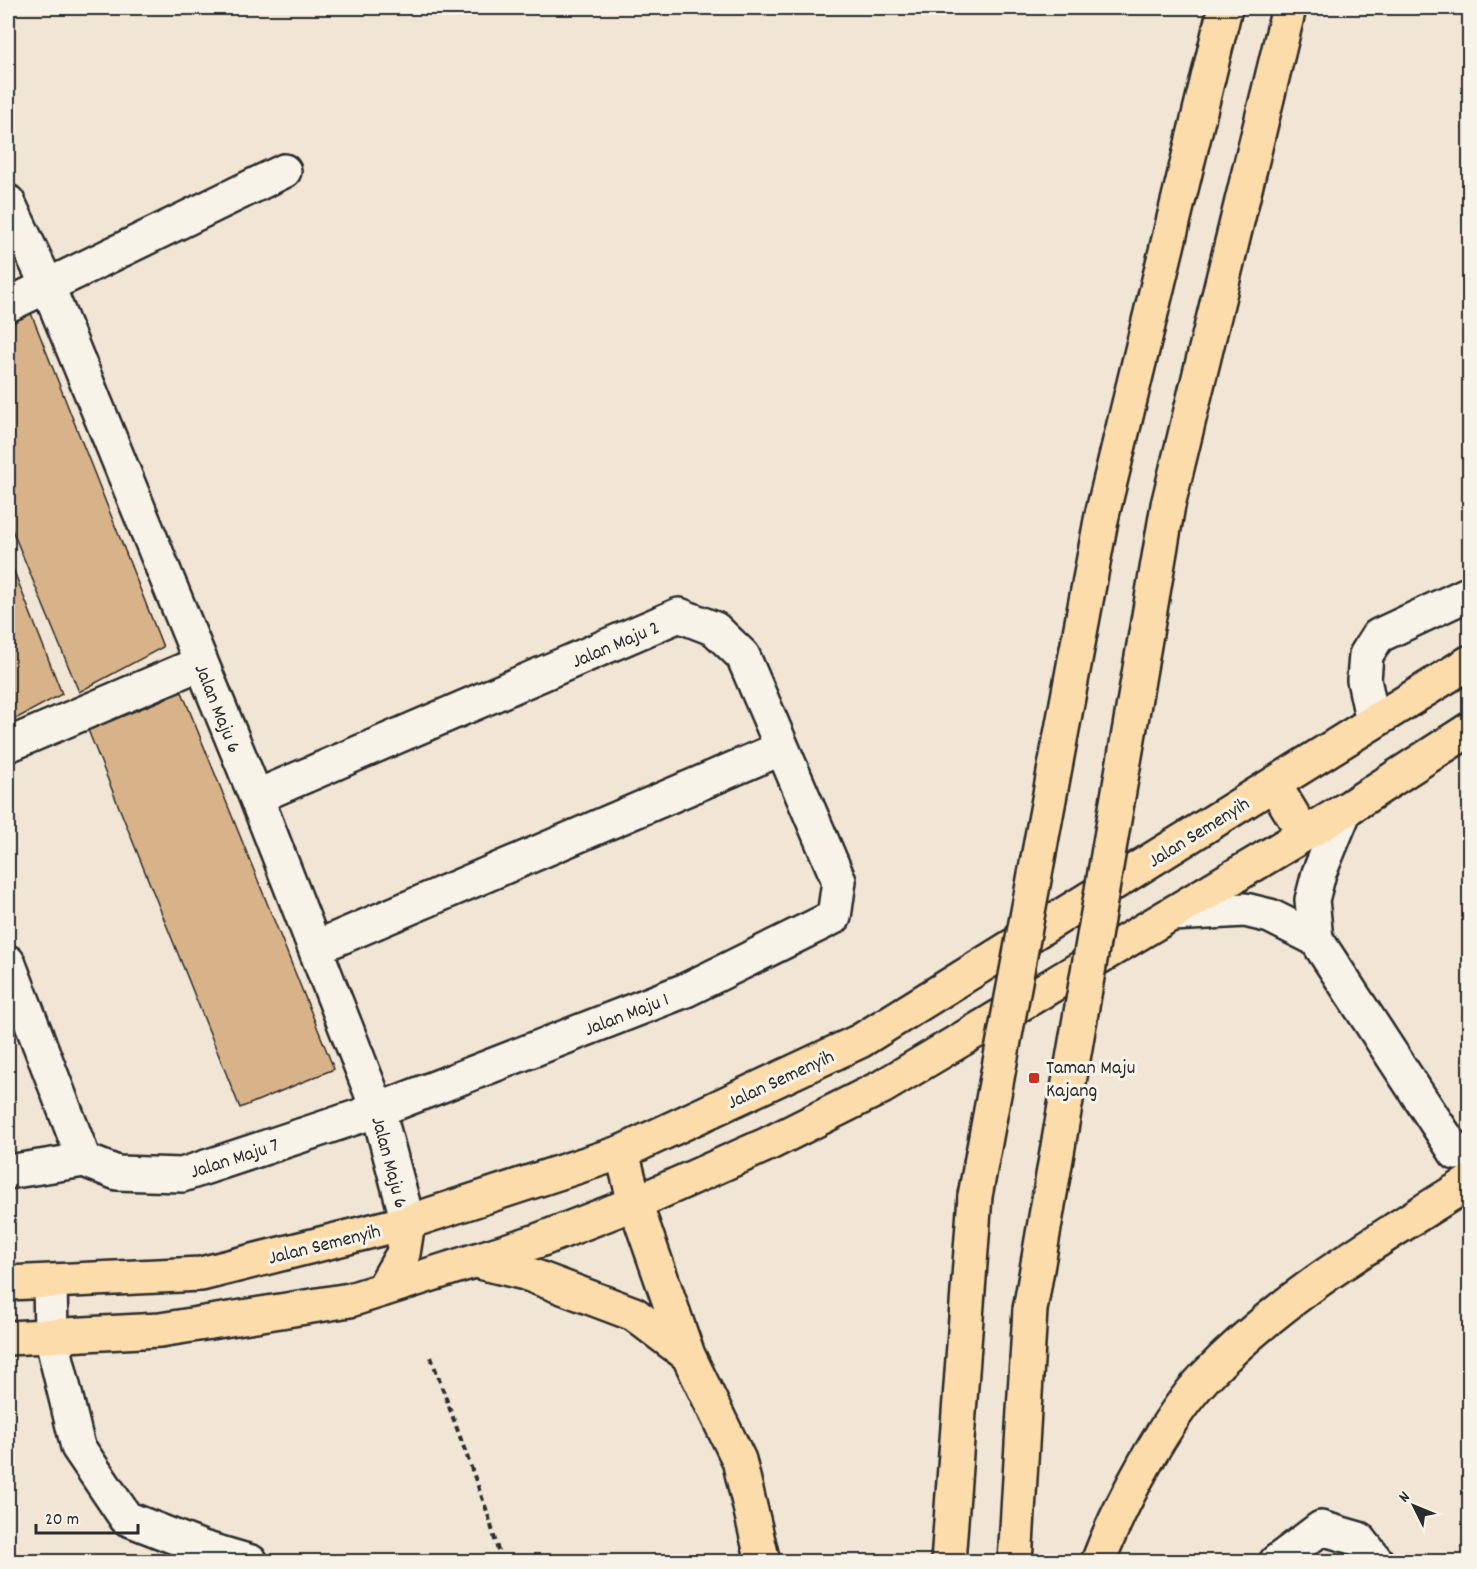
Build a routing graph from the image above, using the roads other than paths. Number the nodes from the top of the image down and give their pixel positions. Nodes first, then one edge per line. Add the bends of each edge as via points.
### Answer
1 (1225, 8) edge
2 (1289, 8) edge
3 (284, 171) dead end
4 (8, 202) edge
5 (48, 287) junction
6 (8, 305) edge
7 (1470, 593) edge
8 (1470, 662) edge
9 (201, 663) junction
10 (1373, 722) junction
11 (1470, 729) edge
12 (8, 745) edge
13 (782, 748) junction
14 (1274, 784) junction
15 (256, 797) junction
16 (1345, 810) junction
17 (1304, 834) junction
18 (838, 881) joint
19 (1172, 914) junction
20 (1316, 939) junction
21 (315, 948) junction
22 (8, 962) edge
23 (378, 1110) junction
24 (622, 1152) junction
25 (1456, 1153) dead end
26 (84, 1160) junction
27 (8, 1172) edge
28 (1470, 1182) edge
29 (635, 1203) junction
30 (408, 1222) junction
31 (465, 1264) junction
32 (50, 1282) junction
33 (8, 1283) edge
34 (382, 1290) junction
35 (51, 1336) junction
36 (8, 1338) edge
37 (688, 1354) junction
38 (251, 1562) edge
39 (762, 1562) edge
40 (948, 1562) edge
41 (1015, 1562) edge
42 (1098, 1562) edge
43 (1276, 1562) edge
44 (1377, 1562) edge

1 - 40 main road, bridge via 1102,514 975,1196
2 - 41 main road, bridge via 1168,505 1030,1310
3 - 5 street
4 - 5 street, Jalan Maju 6
5 - 6 street
5 - 9 street, Jalan Maju 6
7 - 10 street via 1378,636 1366,655 1364,680
8 - 10 main road, Jalan Semenyih
9 - 12 street
9 - 15 street, Jalan Maju 6
10 - 14 main road, Jalan Semenyih
11 - 16 main road
13 - 15 street, Jalan Maju 2 via 743,656 716,629 679,615
13 - 18 street, Jalan Maju 2
13 - 21 street
14 - 17 main road
14 - 24 main road, Jalan Semenyih via 860,1041
15 - 21 street, Jalan Maju 6
16 - 17 main road
16 - 20 street via 1312,900
17 - 19 main road
18 - 23 street, Jalan Maju 1 via 834,917 686,990
19 - 20 street via 1245,910 1270,916
19 - 29 main road via 882,1088
20 - 25 street
21 - 23 street, Jalan Maju 6
22 - 26 street
23 - 26 street, Jalan Maju 7 via 182,1175 117,1173
23 - 30 street, Jalan Maju 6
24 - 29 main road
24 - 30 main road, Jalan Semenyih
26 - 27 street
28 - 42 main road via 1372,1244 1260,1324 1204,1378 1171,1422 1111,1526
29 - 31 main road
29 - 37 main road
30 - 31 main road via 429,1246
30 - 32 main road, Jalan Semenyih via 201,1274
30 - 34 main road via 403,1254
31 - 34 main road
31 - 37 main road via 525,1273 634,1314
32 - 33 main road, Jalan Semenyih
32 - 35 street
34 - 35 main road via 350,1300 160,1330
35 - 36 main road
35 - 38 street via 78,1447 126,1518
37 - 39 main road via 739,1460
43 - 44 street via 1321,1528 1359,1539

